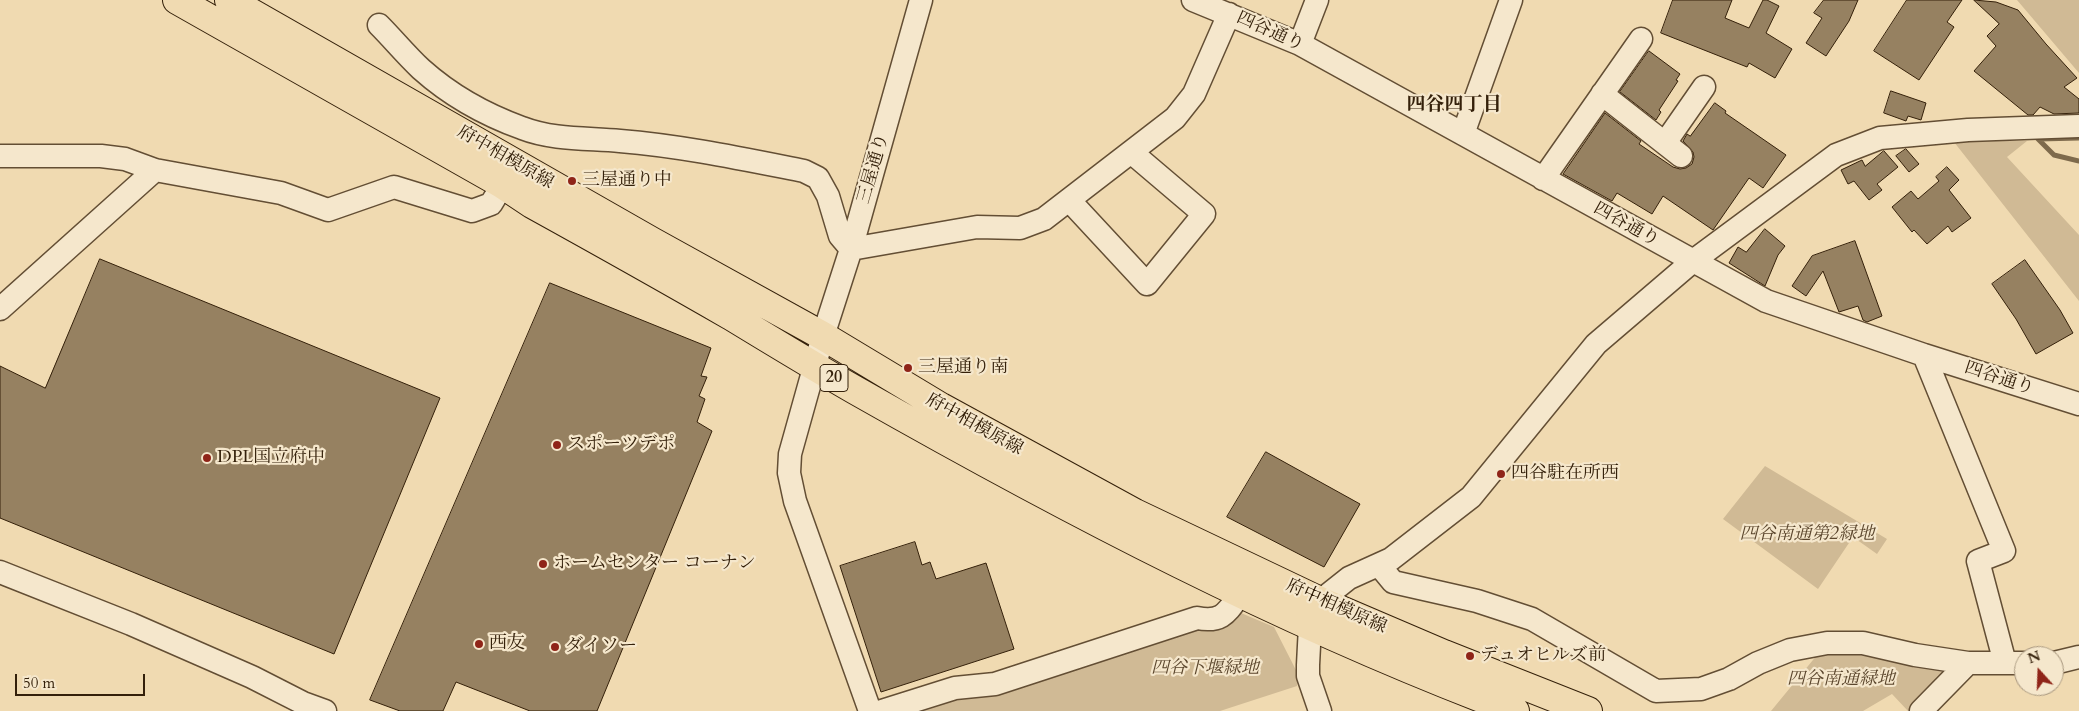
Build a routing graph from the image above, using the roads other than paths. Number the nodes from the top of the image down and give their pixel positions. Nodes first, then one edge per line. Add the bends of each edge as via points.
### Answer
1 (177, 0) edge
2 (229, 0) edge
3 (921, 0) edge
4 (1193, 0) edge
5 (1317, 0) edge
6 (1511, 0) edge
7 (1229, 14) junction
8 (379, 25) dead end
9 (1641, 39) dead end
10 (1300, 44) junction
11 (1704, 88) dead end
12 (1602, 94) junction
13 (2079, 126) edge
14 (1463, 134) junction
15 (1131, 152) junction
16 (0, 156) edge
17 (155, 170) junction
18 (509, 174) junction
19 (1544, 179) junction
20 (1069, 200) junction
21 (851, 249) junction
22 (1693, 261) junction
23 (0, 309) edge
24 (823, 336) junction
25 (1924, 355) junction
26 (815, 367) junction
27 (2079, 404) edge
28 (1379, 565) junction
29 (0, 572) edge
30 (1241, 593) junction
31 (1320, 601) junction
32 (1310, 626) junction
33 (2079, 657) edge
34 (2014, 660) edge
35 (2064, 661) edge
36 (1968, 663) junction
37 (2014, 663) edge
38 (301, 707) edge
39 (325, 711) edge
40 (870, 711) edge
41 (882, 711) edge
42 (1320, 711) edge
43 (1515, 711) edge
44 (1588, 711) edge
45 (1921, 711) edge

1 - 18 main road, 府中相模原線 / 20
2 - 18 main road, 府中相模原線 / 20
3 - 21 street, 三屋通り
4 - 7 street, 四谷通り
5 - 10 street
6 - 14 street
7 - 10 street, 四谷通り
7 - 15 street via 1194,94 1175,118
8 - 21 street via 420,68 449,92 523,129 571,138 701,151 804,171 818,178 828,196 840,236
9 - 12 street
10 - 14 street, 四谷通り
11 - 12 street via 1673,150
12 - 19 street
13 - 22 street via 1968,130 1880,138 1836,155
14 - 19 street, 四谷通り
15 - 20 street
15 - 20 street via 1204,214 1147,284
16 - 17 street via 100,156 125,159
17 - 18 street via 281,193 328,210 394,187 472,211 491,204
17 - 23 street
18 - 24 main road, 府中相模原線 / 20
18 - 26 main road, 府中相模原線 / 20 via 532,204 728,314
19 - 22 street, 四谷通り
20 - 21 street via 1044,219 1020,228 978,227
21 - 24 street, 三屋通り
22 - 25 street, 四谷通り via 1766,301
22 - 28 street via 1596,344 1471,497
24 - 26 street, 三屋通り
24 - 31 main road, 府中相模原線 / 20 via 941,407 1119,504
25 - 27 street, 四谷通り
25 - 34 street via 2004,552 1978,561
26 - 30 main road, 府中相模原線 / 20 via 1073,510
26 - 40 street, 三屋通り via 793,437 789,472 800,516
28 - 31 street via 1349,578
28 - 36 street via 1393,582 1477,601 1532,619 1656,691 1701,689 1790,650 1827,643 1863,643
29 - 38 street via 252,677
30 - 32 main road, 府中相模原線 / 20
30 - 41 street via 1224,616 1210,620 1197,618 995,684 955,688
31 - 32 street
31 - 44 main road, 府中相模原線 / 20
32 - 42 street via 1308,676
32 - 43 main road, 府中相模原線 / 20 via 1354,647
33 - 35 street
36 - 37 street
36 - 45 street
38 - 39 street

